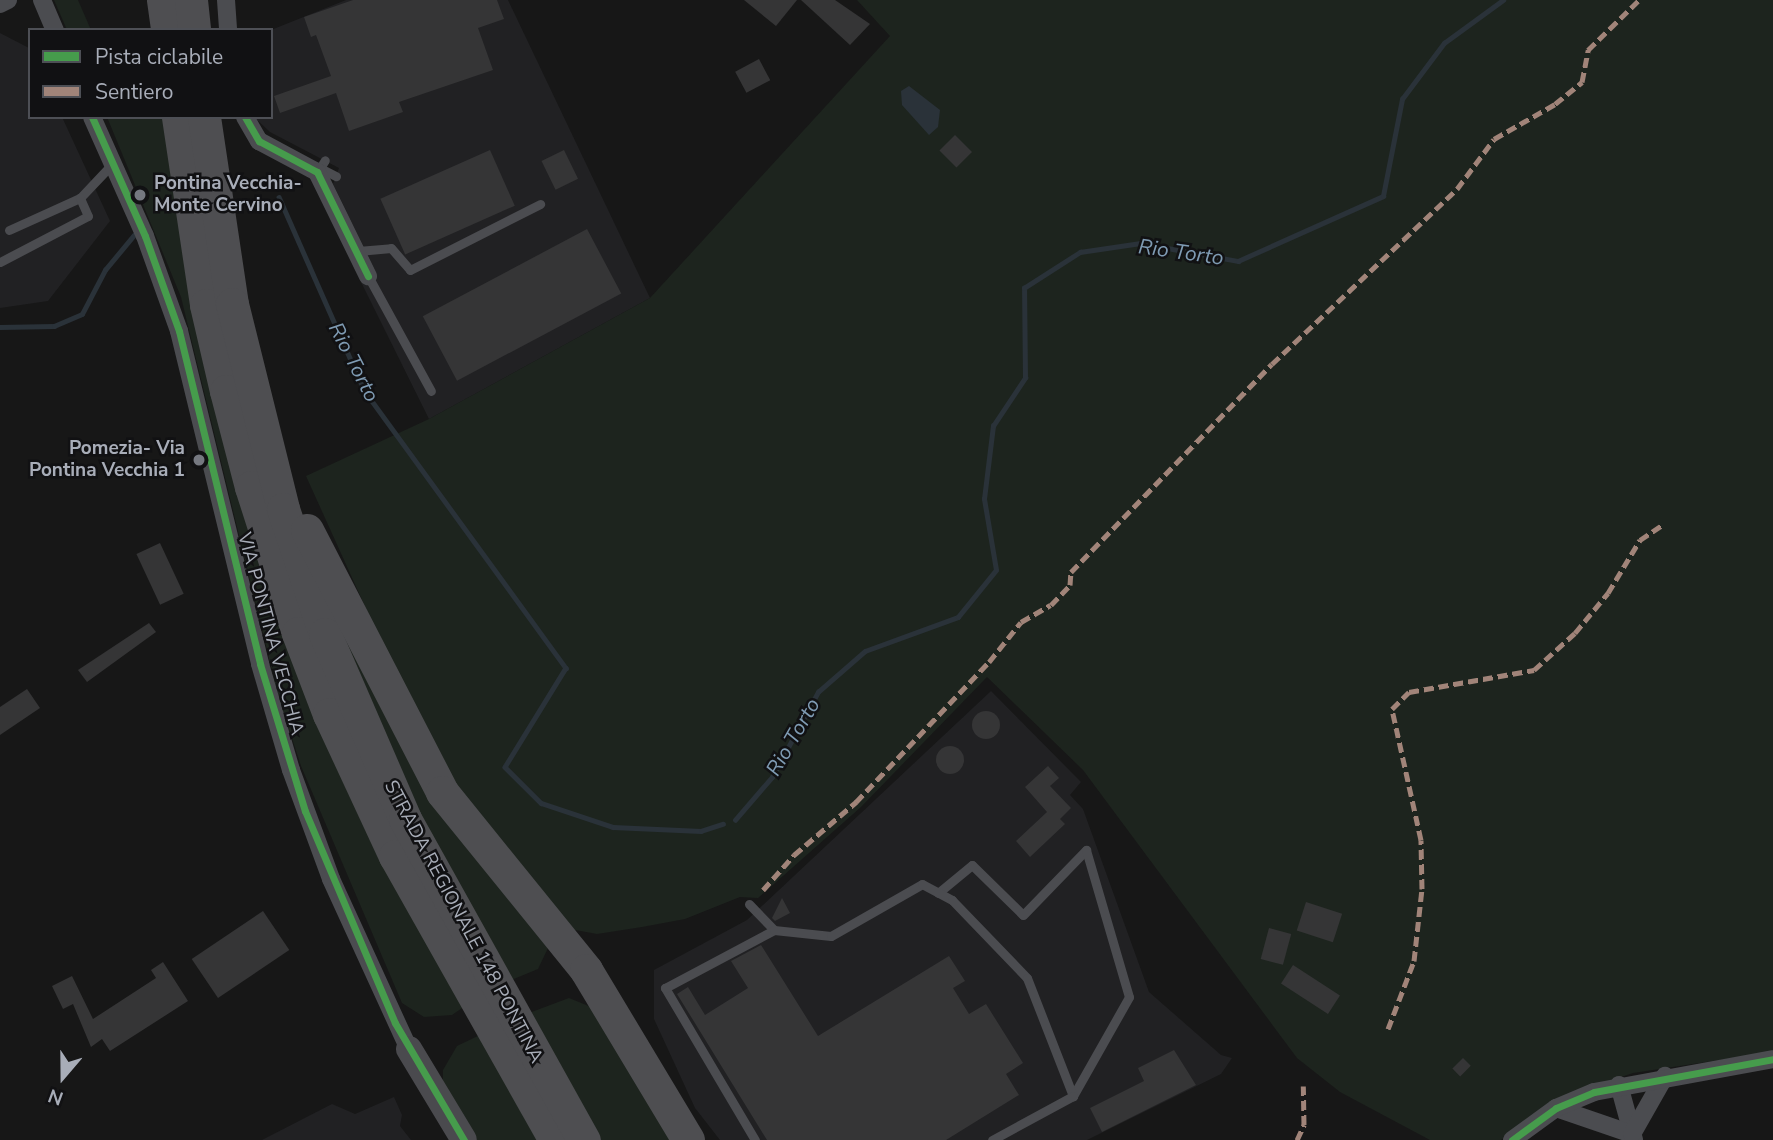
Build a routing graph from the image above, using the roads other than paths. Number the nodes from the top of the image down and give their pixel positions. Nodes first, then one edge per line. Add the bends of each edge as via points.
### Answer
1 (8, 0) edge
2 (42, 0) edge
3 (163, 0) edge
4 (191, 0) edge
5 (226, 0) edge
6 (0, 4) edge
7 (54, 28) edge
8 (167, 28) edge
9 (194, 28) edge
10 (228, 28) edge
11 (93, 119) edge
12 (179, 119) edge
13 (204, 119) edge
14 (246, 119) edge
15 (113, 164) junction
16 (318, 164) junction
17 (336, 176) dead end
18 (201, 184) junction
19 (80, 198) junction
20 (540, 204) dead end
21 (9, 230) dead end
22 (208, 232) junction
23 (358, 251) junction
24 (0, 262) edge
25 (369, 276) joint
26 (431, 391) dead end
27 (267, 449) junction
28 (340, 706) junction
29 (938, 892) junction
30 (749, 904) dead end
31 (774, 930) junction
32 (507, 1035) junction
33 (409, 1049) joint
34 (1773, 1059) edge
35 (1665, 1076) junction
36 (1619, 1085) junction
37 (1073, 1096) junction
38 (1556, 1108) junction
39 (1633, 1137) edge
40 (464, 1140) edge
41 (555, 1140) edge
42 (584, 1140) edge
43 (688, 1140) edge
44 (755, 1140) edge
45 (992, 1140) edge
46 (1512, 1140) edge

1 - 6 street
2 - 7 street
3 - 8 highway
4 - 9 highway
5 - 10 street
11 - 15 street, VIA PONTINA VECCHIA
12 - 18 highway
13 - 18 highway
14 - 16 street via 258,141
15 - 19 lane
15 - 33 street, VIA PONTINA VECCHIA via 179,331 260,664 291,770 331,879
16 - 17 lane
16 - 23 street
18 - 22 highway
19 - 21 lane
19 - 24 lane via 88,216
20 - 23 lane via 410,270 391,248
22 - 27 highway via 232,304
22 - 28 highway via 206,306 251,487
23 - 25 street
25 - 26 lane
27 - 28 highway
27 - 43 highway via 434,779 482,847 586,970
28 - 32 highway, STRADA REGIONALE 148 PONTINA via 405,819
29 - 31 lane via 922,884 831,936
29 - 37 lane via 952,900 1027,978
29 - 37 lane via 972,865 1023,915 1086,850 1129,997
30 - 31 lane
31 - 44 lane via 665,988
32 - 41 highway, STRADA REGIONALE 148 PONTINA
32 - 42 highway, STRADA REGIONALE 148 PONTINA
33 - 40 street, VIA PONTINA VECCHIA
34 - 35 street
35 - 36 street
35 - 39 street
36 - 38 street
36 - 39 street
37 - 45 lane
38 - 39 street
38 - 46 street

